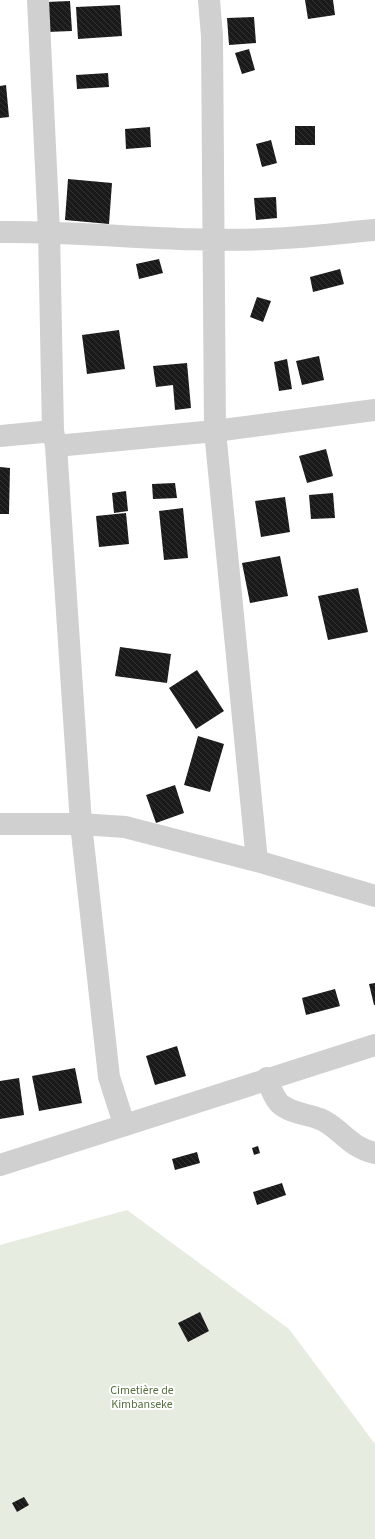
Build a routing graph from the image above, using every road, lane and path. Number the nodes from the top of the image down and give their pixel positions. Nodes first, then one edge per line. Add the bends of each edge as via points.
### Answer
1 (38, 0) edge
2 (209, 0) edge
3 (375, 230) edge
4 (49, 231) junction
5 (0, 232) edge
6 (214, 239) junction
7 (375, 410) edge
8 (215, 431) junction
9 (0, 436) edge
10 (54, 438) junction
11 (0, 824) edge
12 (82, 824) junction
13 (257, 861) junction
14 (375, 896) edge
15 (375, 1045) edge
16 (352, 1054) junction
17 (375, 1059) edge
18 (267, 1078) junction
19 (124, 1124) junction
20 (375, 1153) edge
21 (0, 1165) edge

1 - 4 street
2 - 6 street via 212,36
3 - 6 street via 266,239
4 - 5 street
4 - 6 street
4 - 10 street
6 - 8 street
7 - 8 street
8 - 10 street
8 - 13 street
9 - 10 street
10 - 12 street
11 - 12 street
12 - 13 street via 125,827
12 - 19 street via 109,1077
13 - 14 street
15 - 16 street
16 - 17 street
16 - 18 street
18 - 19 street
18 - 20 street via 273,1096 281,1105 320,1119 361,1149
19 - 21 street

